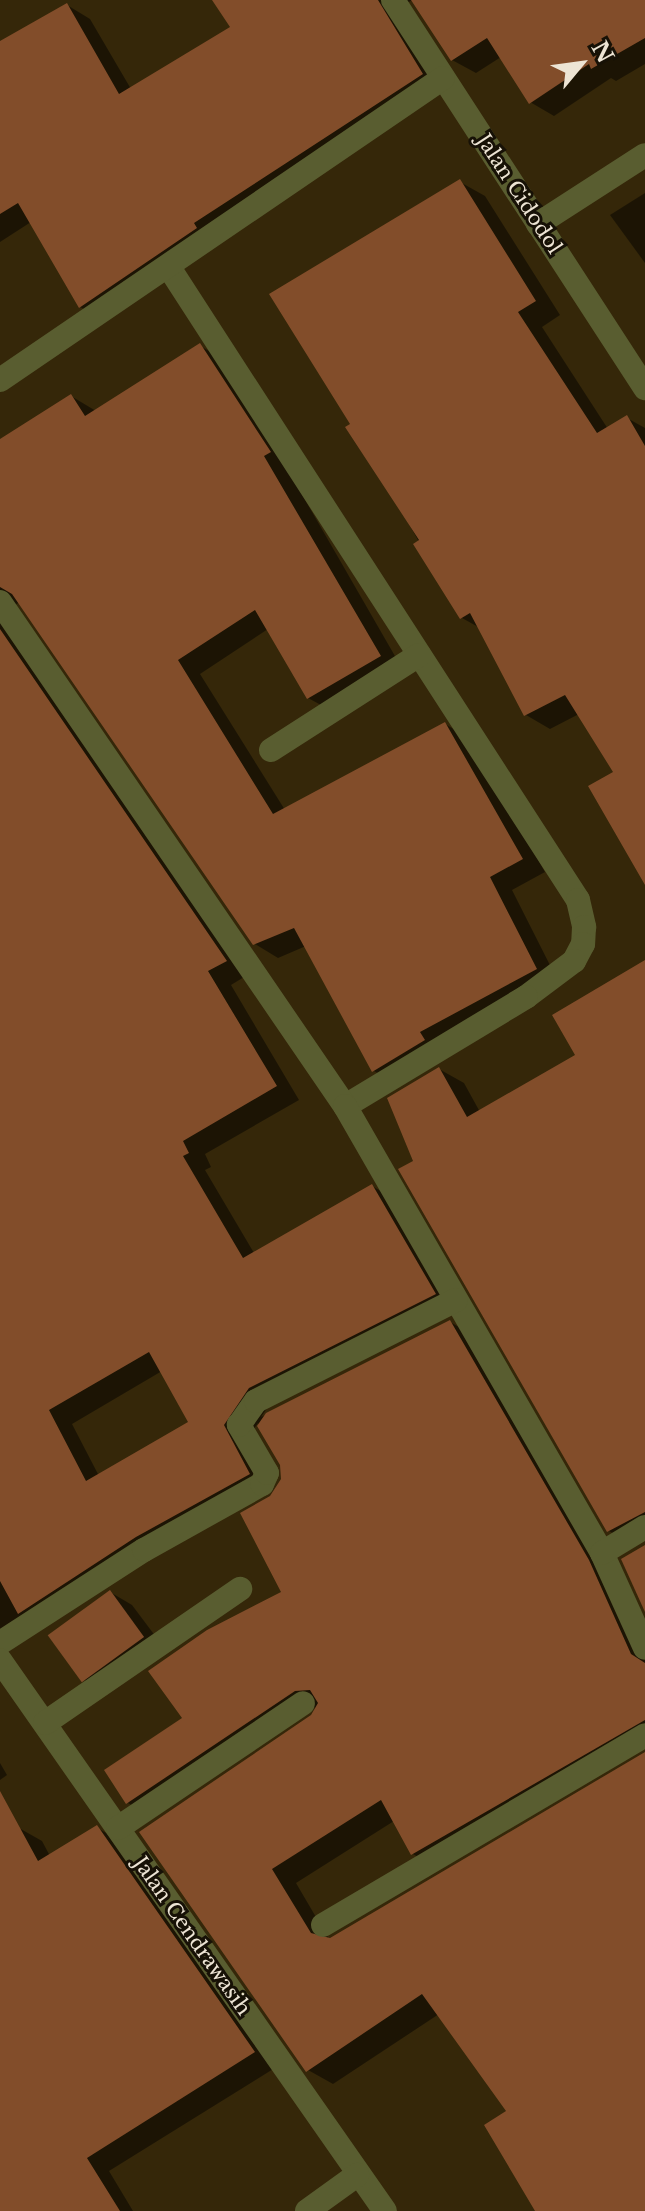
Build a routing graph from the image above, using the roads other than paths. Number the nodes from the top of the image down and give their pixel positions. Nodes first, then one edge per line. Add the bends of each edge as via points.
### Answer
1 (393, 0) edge
2 (443, 78) junction
3 (645, 155) edge
4 (538, 224) junction
5 (170, 269) junction
6 (0, 380) edge
7 (645, 388) edge
8 (0, 602) edge
9 (419, 655) junction
10 (271, 750) dead end
11 (345, 1106) junction
12 (456, 1300) junction
13 (645, 1527) edge
14 (602, 1553) junction
15 (240, 1589) dead end
16 (0, 1643) edge
17 (645, 1648) edge
18 (0, 1660) edge
19 (303, 1703) dead end
20 (45, 1723) junction
21 (645, 1735) edge
22 (118, 1828) junction
23 (323, 1925) dead end
24 (357, 2175) junction
25 (307, 2211) edge
26 (385, 2211) edge

1 - 2 street, Jalan Cidodol
2 - 4 street, Jalan Cidodol
2 - 5 street
3 - 4 street
4 - 7 street, Jalan Cidodol
5 - 6 street
5 - 9 street
8 - 11 street
9 - 10 street
9 - 11 street via 578,900 583,944 574,961 526,997
11 - 12 street
12 - 14 street
12 - 16 street via 256,1401 239,1425 267,1473 262,1484 144,1550
13 - 14 street
14 - 17 street
15 - 20 street
18 - 20 street, Jalan Cendrawasih
19 - 22 street
20 - 22 street, Jalan Cendrawasih
21 - 23 street
22 - 24 street, Jalan Cendrawasih
24 - 25 street
24 - 26 street, Jalan Cendrawasih

